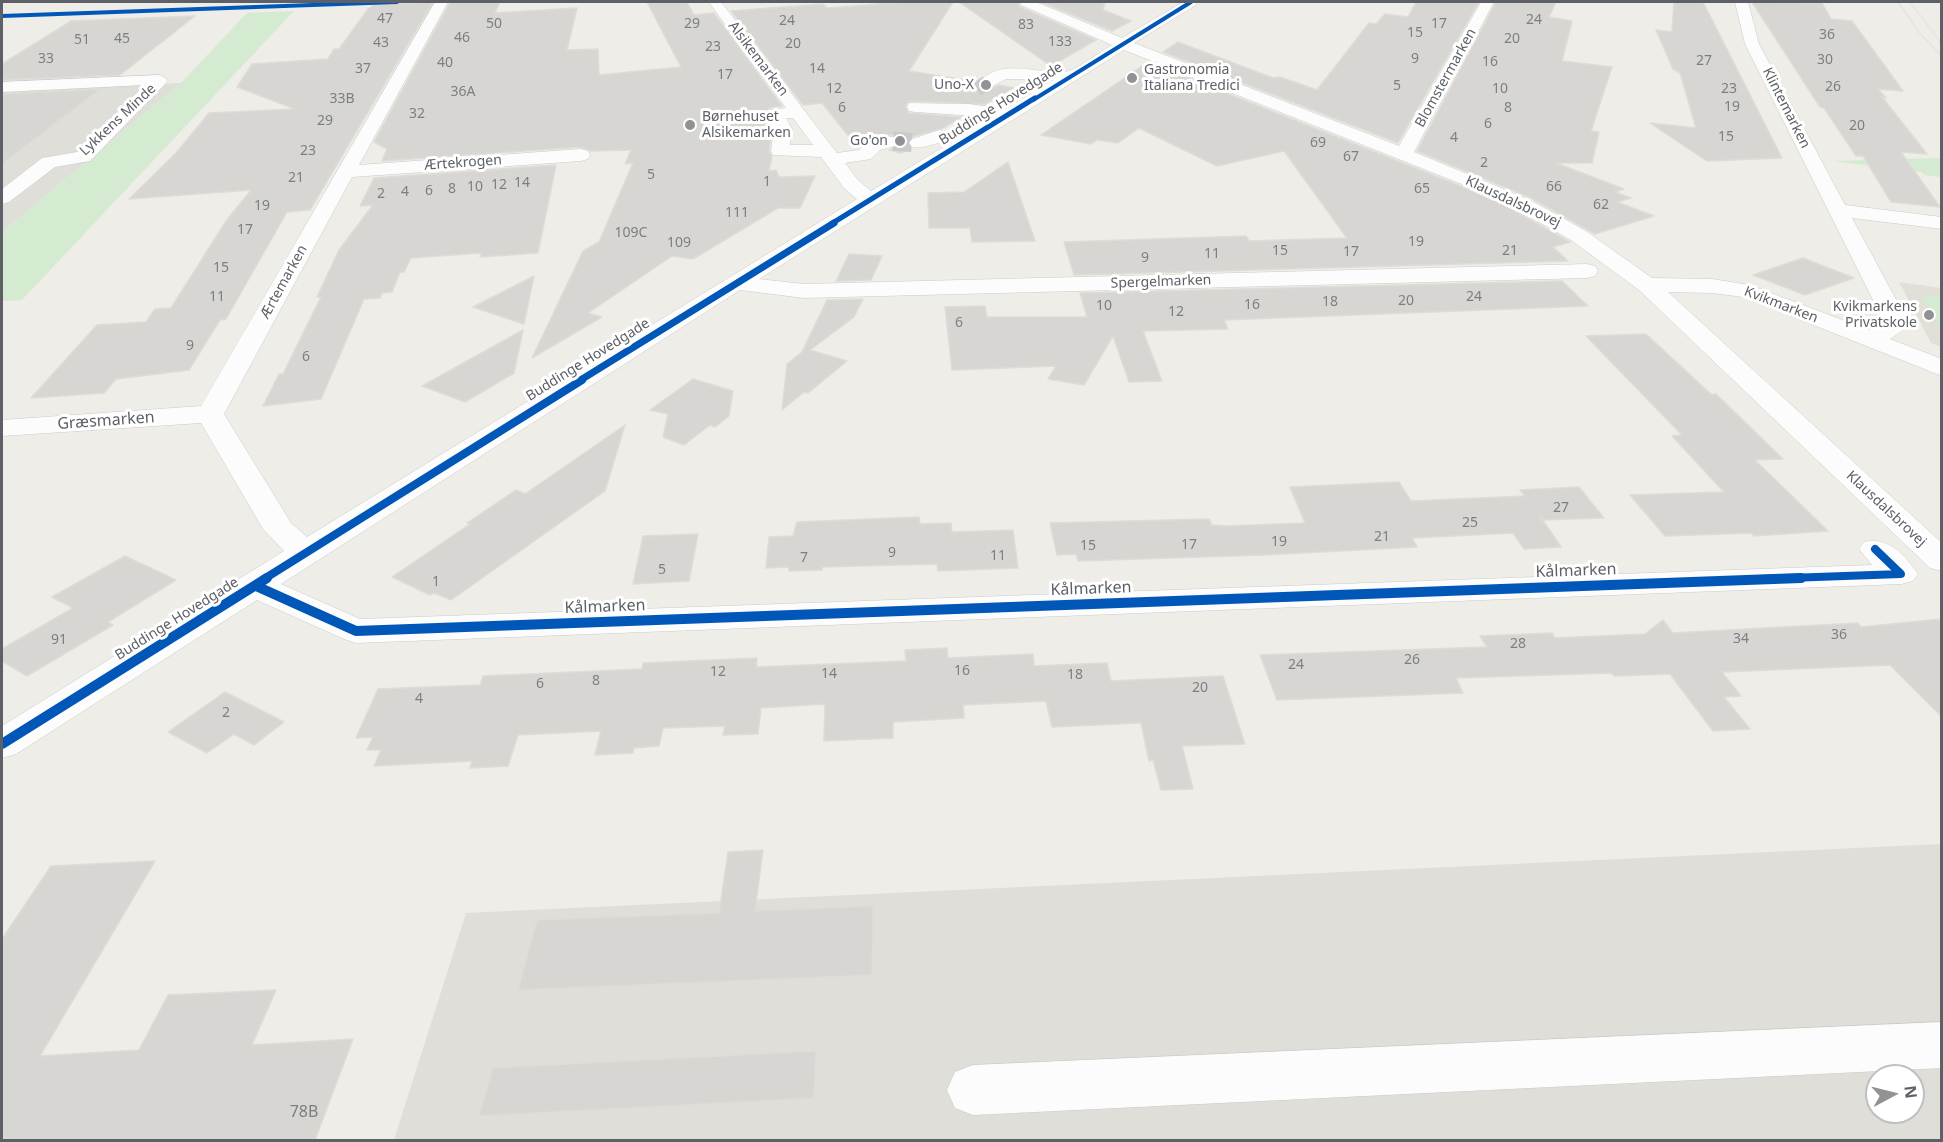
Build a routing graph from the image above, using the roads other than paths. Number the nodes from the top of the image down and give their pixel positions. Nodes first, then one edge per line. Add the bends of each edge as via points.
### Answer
1 (441, 2) edge
2 (716, 2) edge
3 (1026, 2) edge
4 (1191, 2) edge
5 (1488, 2) edge
6 (1742, 2) edge
7 (1124, 44) junction
8 (1069, 78) junction
9 (2, 87) edge
10 (915, 107) tunnel mouth
11 (1016, 111) junction
12 (797, 112) junction
13 (893, 141) tunnel mouth
14 (969, 141) junction
15 (918, 143) tunnel mouth
16 (581, 155) dead end
17 (829, 155) junction
18 (1403, 155) junction
19 (346, 172) junction
20 (2, 198) edge
21 (870, 200) junction
22 (1839, 210) junction
23 (1941, 224) edge
24 (1587, 271) dead end
25 (736, 283) junction
26 (1647, 285) junction
27 (1871, 340) junction
28 (1941, 368) edge
29 (210, 414) junction
30 (2, 428) edge
31 (1875, 549) dead end
32 (305, 554) junction
33 (1941, 561) edge
34 (256, 586) junction
35 (2, 744) edge
36 (1941, 1045) edge
37 (973, 1090) dead end

1 - 19 street, Ærtemarken
2 - 12 street, Alsikemarken
3 - 7 street, Klausdalsbrovej
4 - 7 street, Buddinge Hovedgade
5 - 18 street, Blomstermarken
6 - 22 street, Klintemarken via 1752,44
7 - 8 street, Buddinge Hovedgade
7 - 18 street, Klausdalsbrovej
8 - 11 street, Buddinge Hovedgade
8 - 11 street via 1003,74 976,90
9 - 20 street, Lykkens Minde via 160,80 83,157 49,162
10 - 11 street
11 - 14 street, Buddinge Hovedgade
12 - 17 street, Alsikemarken
12 - 17 street via 775,114 783,129 780,152
13 - 17 street via 874,146 864,155
14 - 15 street via 939,135
14 - 21 street, Buddinge Hovedgade
16 - 19 street, Ærtekrogen
17 - 21 street, Alsikemarken via 851,184
18 - 26 street, Klausdalsbrovej via 1504,194 1549,217
19 - 29 street, Ærtemarken
21 - 25 street, Buddinge Hovedgade
22 - 23 street
22 - 27 street, Klintemarken via 1894,318 1893,327
24 - 25 street, Spergelmarken via 804,291
25 - 32 street, Buddinge Hovedgade
26 - 27 street, Kvikmarken via 1731,287
26 - 33 street, Klausdalsbrovej
27 - 28 street, Kvikmarken
29 - 30 street, Græsmarken
29 - 32 street via 279,529
31 - 34 street, Kålmarken via 1901,574 356,631
32 - 34 street, Buddinge Hovedgade
34 - 35 street, Buddinge Hovedgade
36 - 37 street

